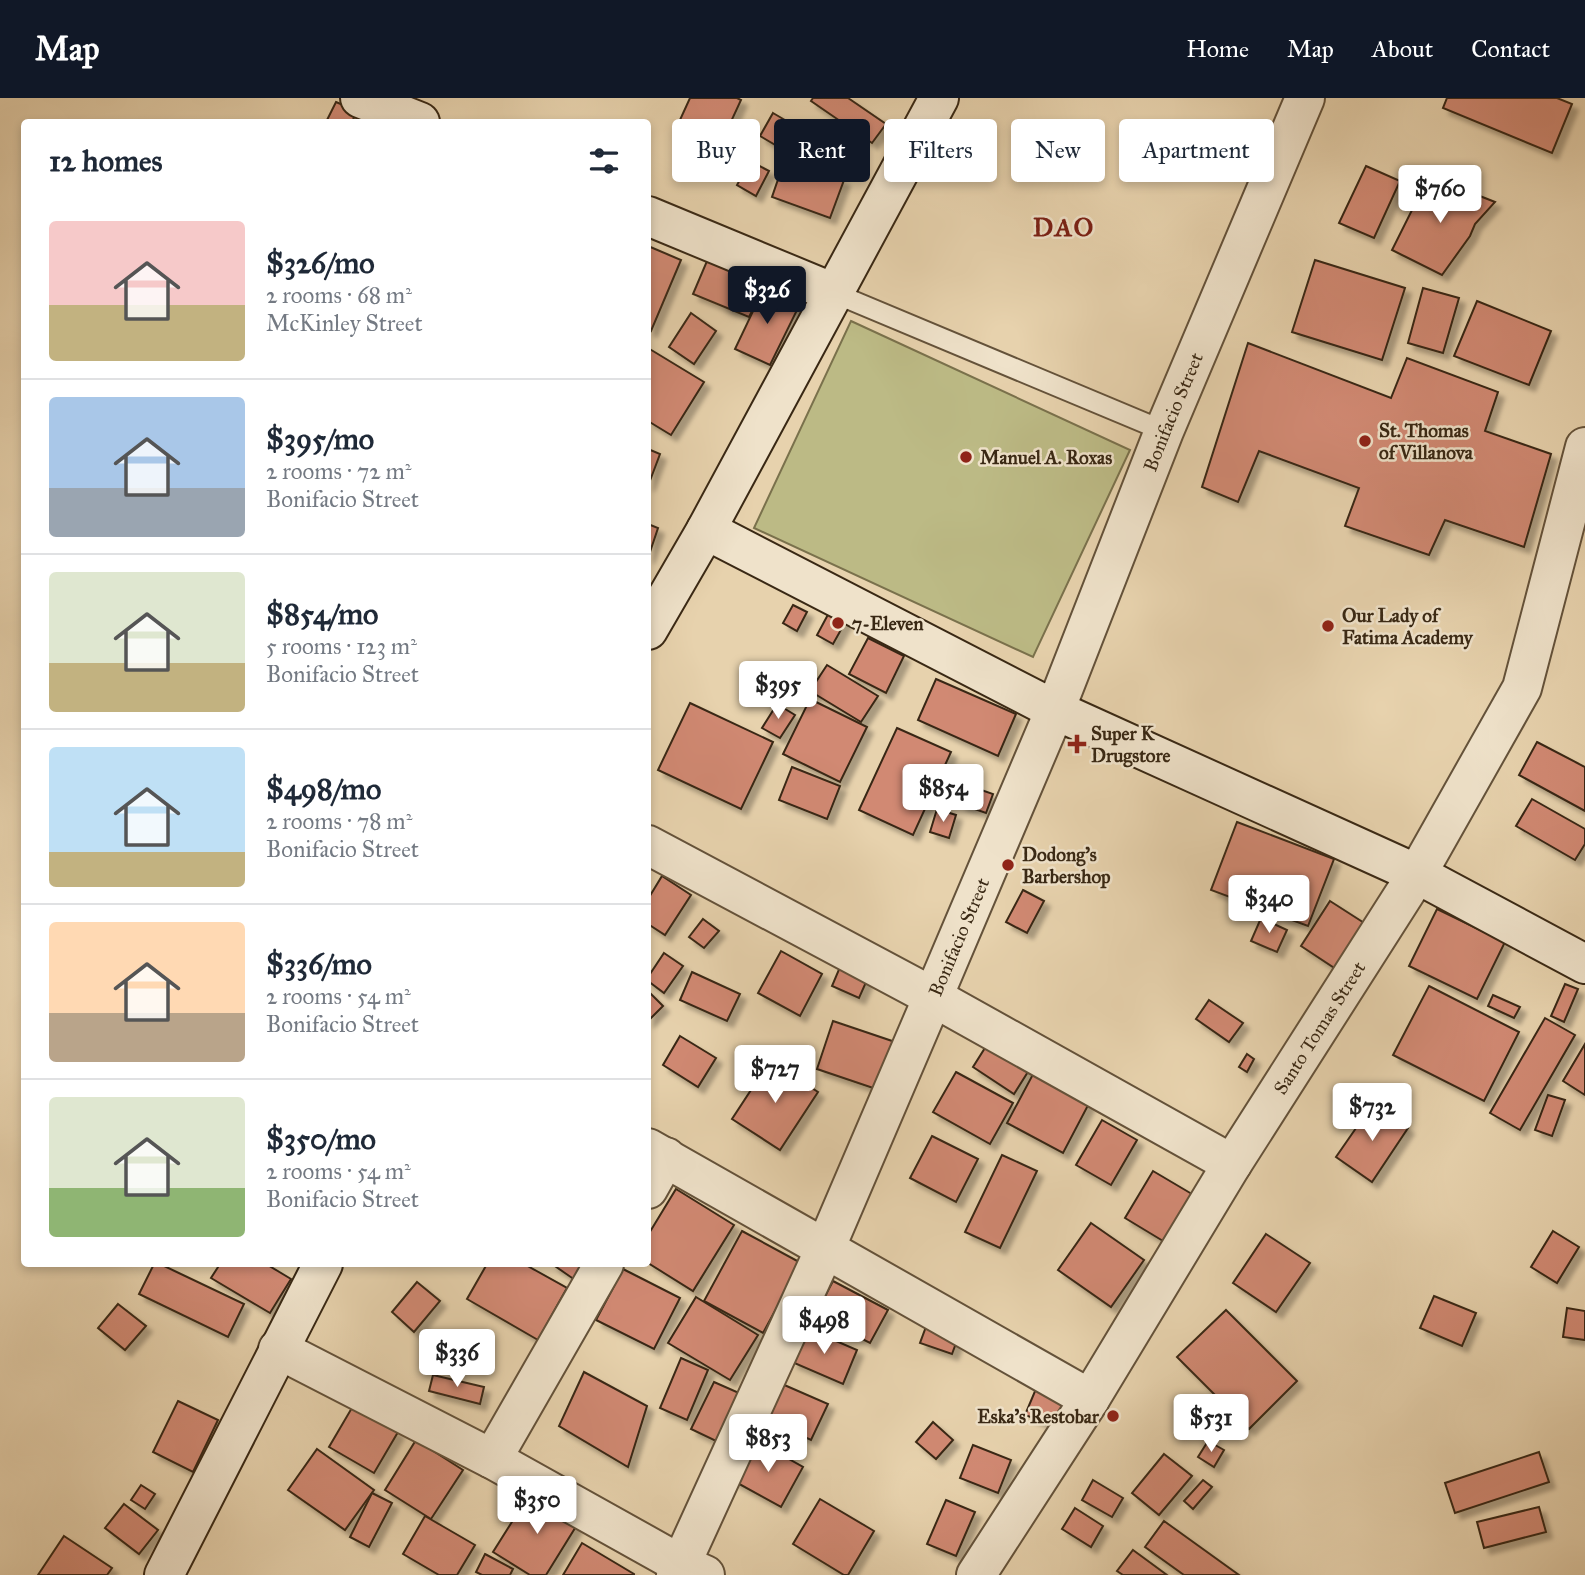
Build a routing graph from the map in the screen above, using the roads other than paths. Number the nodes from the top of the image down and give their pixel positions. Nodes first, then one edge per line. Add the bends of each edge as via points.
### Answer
1 (360, 98) edge
2 (939, 98) edge
3 (1306, 98) edge
4 (412, 119) edge
5 (651, 217) edge
6 (834, 293) junction
7 (1164, 431) junction
8 (1585, 447) edge
9 (706, 530) junction
10 (651, 625) edge
11 (1055, 710) junction
12 (651, 847) edge
13 (1417, 874) junction
14 (1585, 964) edge
15 (933, 997) junction
16 (1232, 1164) junction
17 (654, 1165) edge
18 (825, 1249) junction
19 (321, 1267) edge
20 (602, 1267) edge
21 (278, 1349) junction
22 (1090, 1399) junction
23 (492, 1459) junction
24 (687, 1571) edge
25 (164, 1575) edge
26 (976, 1575) edge

1 - 4 street
2 - 6 street
3 - 7 street, Bonifacio Street
5 - 6 street
6 - 7 lane
6 - 9 street
7 - 11 street, Bonifacio Street
8 - 13 street, Santo Tomas Street via 1522,688
9 - 10 street
9 - 11 street
11 - 13 street
11 - 15 street, Bonifacio Street
12 - 15 street
13 - 14 street
13 - 16 street, Santo Tomas Street
15 - 16 street
15 - 18 street, Bonifacio Street
16 - 22 street, Santo Tomas Street
17 - 18 street
18 - 22 street
18 - 24 street, Bonifacio Street
19 - 21 street
20 - 23 street
21 - 23 street
21 - 25 street
22 - 26 street, Santo Tomas Street
23 - 24 street

